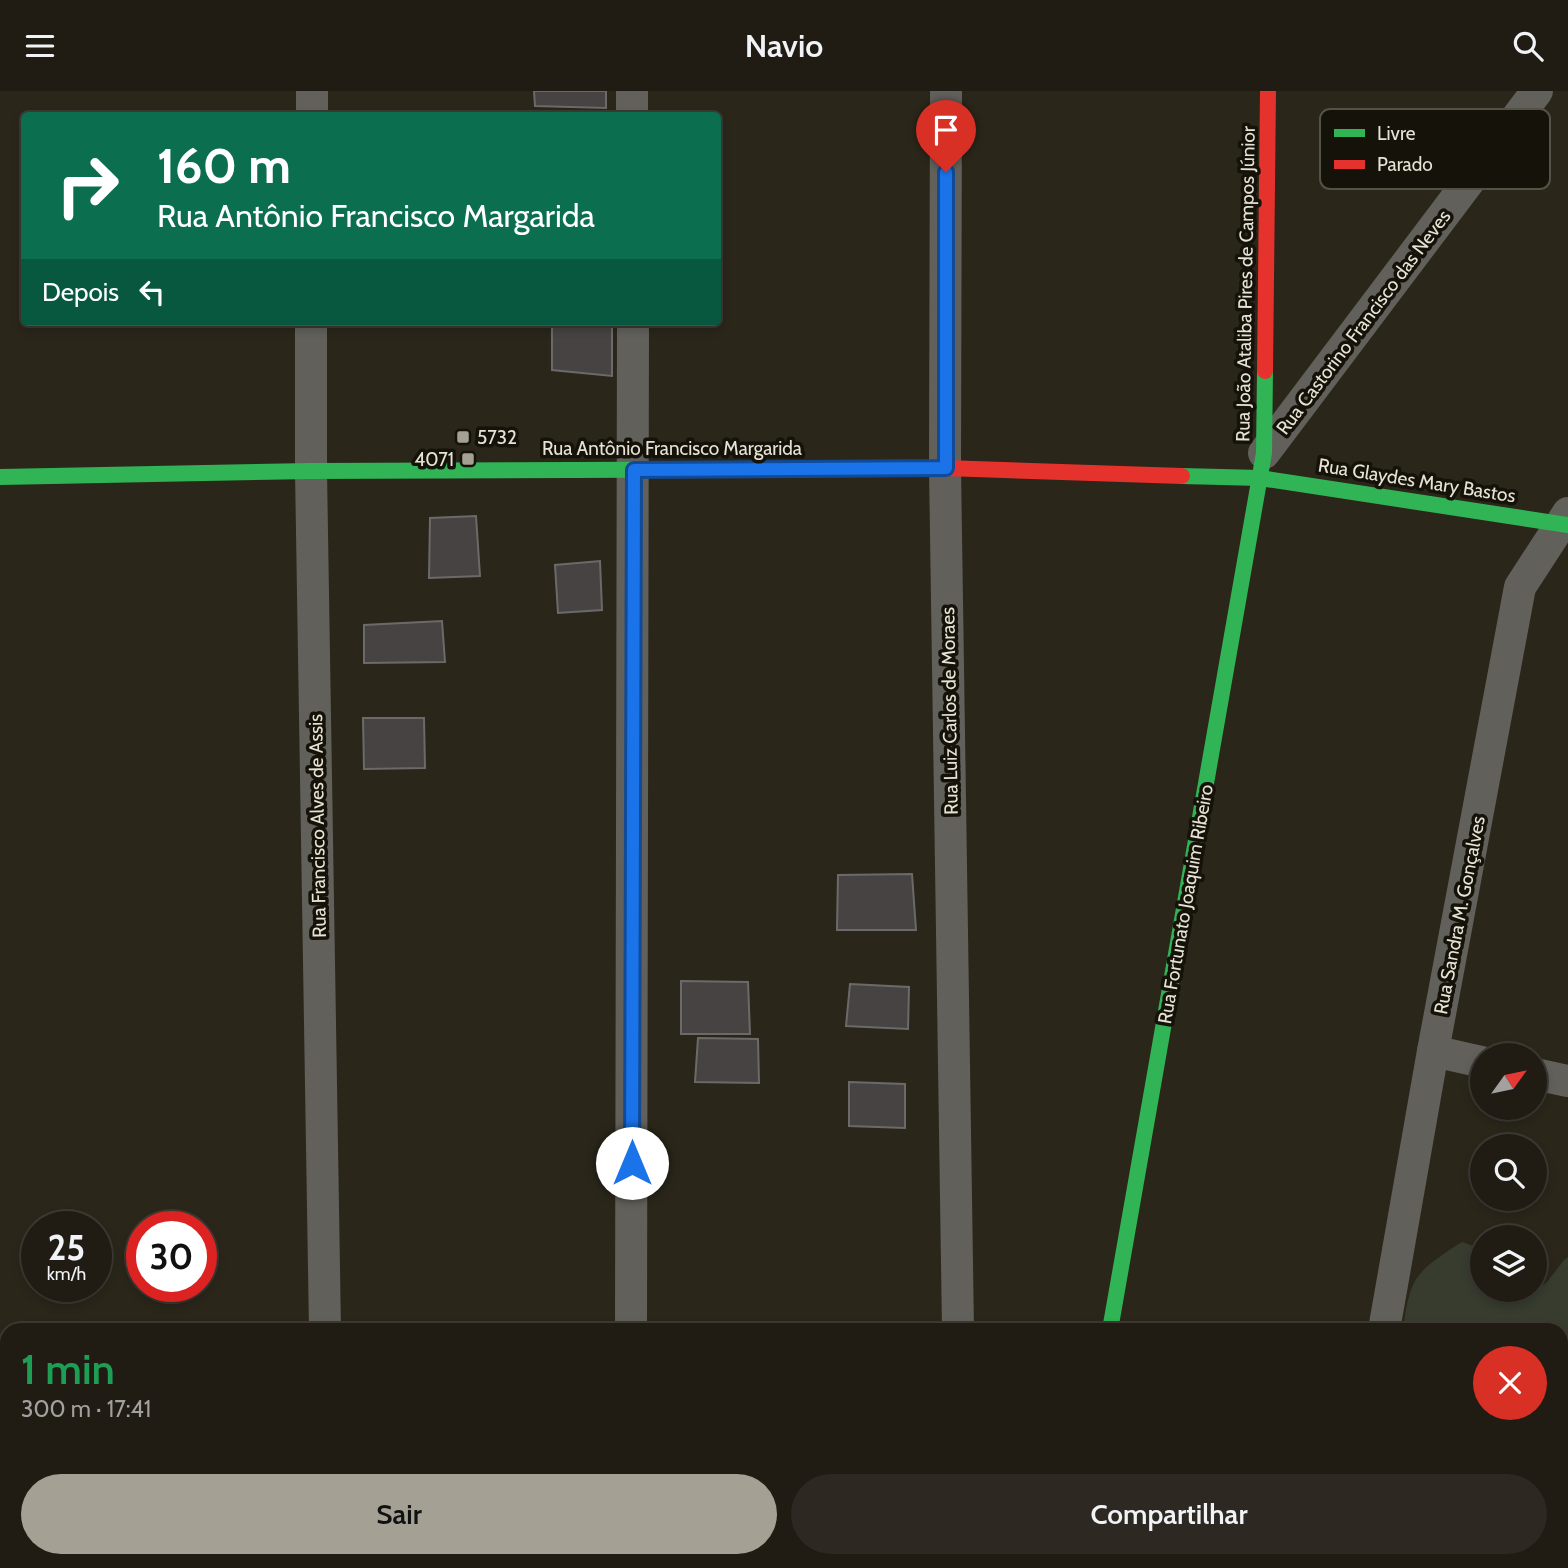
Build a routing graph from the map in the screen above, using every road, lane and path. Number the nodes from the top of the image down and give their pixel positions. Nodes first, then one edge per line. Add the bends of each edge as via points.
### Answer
1 (312, 91) edge
2 (632, 91) edge
3 (946, 91) edge
4 (1268, 91) edge
5 (1537, 91) edge
6 (1524, 109) edge
7 (312, 112) edge
8 (632, 112) edge
9 (1465, 189) edge
10 (312, 326) edge
11 (633, 326) edge
12 (1262, 465) junction
13 (946, 468) junction
14 (634, 470) junction
15 (311, 471) junction
16 (0, 477) edge
17 (1565, 520) edge
18 (1433, 1051) junction
19 (1470, 1059) edge
20 (1547, 1077) edge
21 (1568, 1081) edge
22 (325, 1323) edge
23 (631, 1323) edge
24 (958, 1323) edge
25 (1111, 1323) edge
26 (1385, 1323) edge

1 - 7 street
2 - 8 street
3 - 13 street, Rua Luiz Carlos de Moraes
4 - 12 street, Rua João Ataliba Pires de Campos Júnior
5 - 6 street, Rua Castorino Francisco das Neves
9 - 12 street, Rua Castorino Francisco das Neves
10 - 15 street, Rua Francisco Alves de Assis
11 - 14 street
12 - 13 street, Rua Antônio Francisco Margarida
12 - 17 street, Rua Glaydes Mary Bastos
12 - 25 street, Rua Fortunato Joaquim Ribeiro
13 - 14 street, Rua Antônio Francisco Margarida
13 - 24 street, Rua Luiz Carlos de Moraes
14 - 15 street, Rua Antônio Francisco Margarida
14 - 23 street
15 - 16 street, Rua Antônio Francisco Margarida
15 - 22 street, Rua Francisco Alves de Assis
17 - 18 street, Rua Sandra M. Gonçalves via 1520,587
18 - 19 street
18 - 26 street, Rua Sandra M. Gonçalves
20 - 21 street

